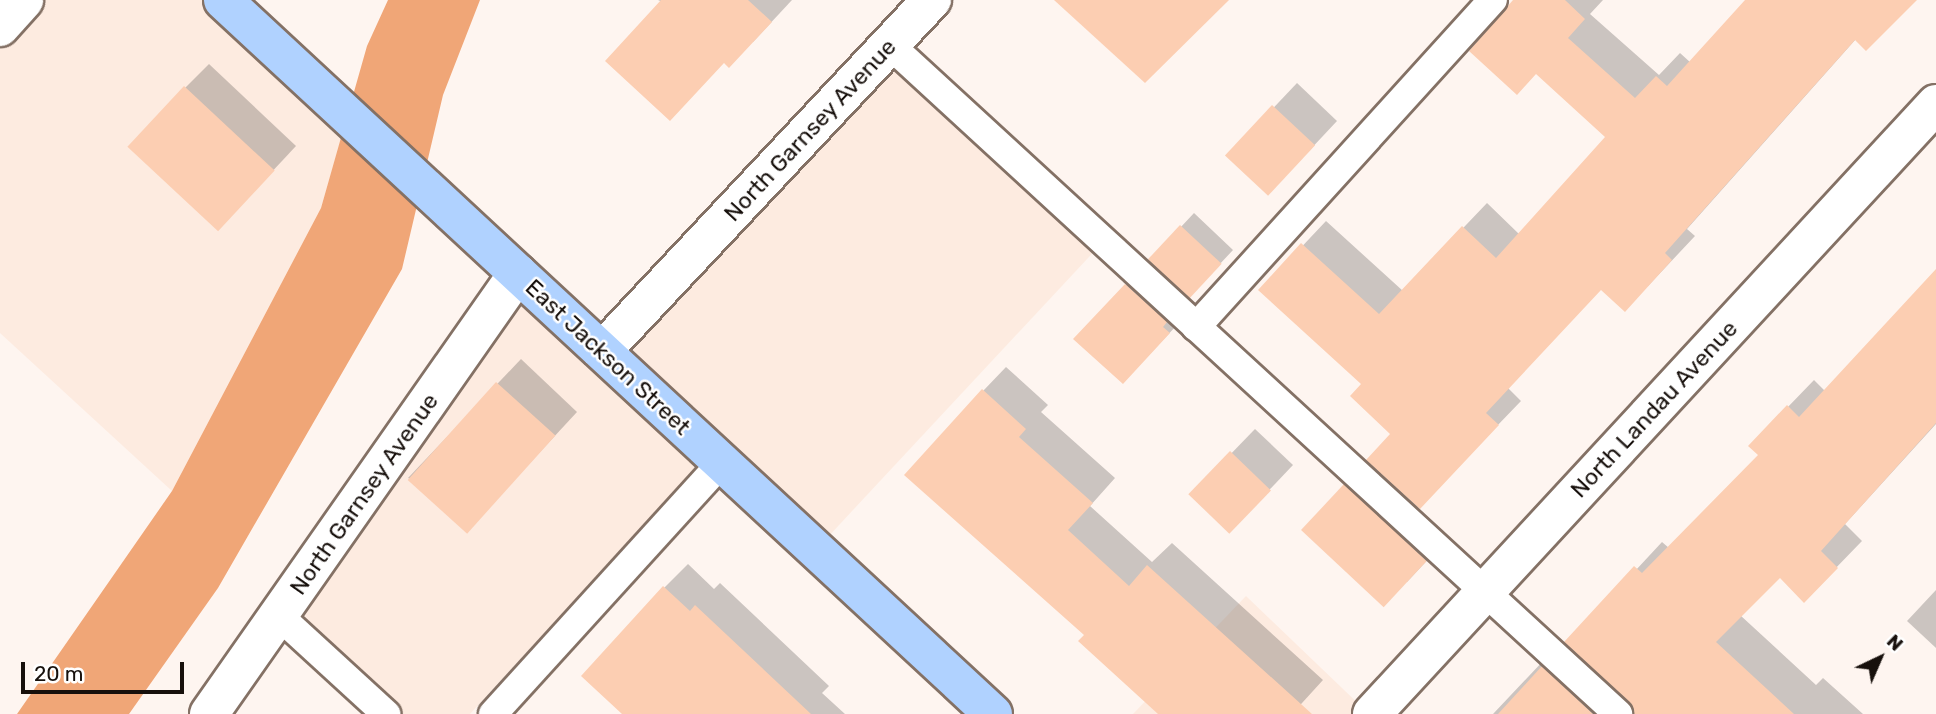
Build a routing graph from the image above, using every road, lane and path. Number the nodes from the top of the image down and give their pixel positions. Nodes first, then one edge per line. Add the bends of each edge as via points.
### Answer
1 (24, 0) edge
2 (223, 0) edge
3 (932, 0) edge
4 (1493, 0) edge
5 (0, 27) edge
6 (890, 45) junction
7 (1936, 104) edge
8 (518, 273) junction
9 (1196, 327) junction
10 (602, 351) junction
11 (722, 462) junction
12 (1485, 592) junction
13 (278, 615) junction
14 (209, 714) edge
15 (386, 714) edge
16 (493, 714) edge
17 (993, 714) edge
18 (1372, 714) edge
19 (1618, 714) edge

1 - 5 street
2 - 8 main road, East Jackson Street
3 - 6 street, North Garnsey Avenue
4 - 9 lane
6 - 9 lane
6 - 10 street, North Garnsey Avenue
7 - 12 street, North Landau Avenue
8 - 10 main road, East Jackson Street
8 - 13 street, North Garnsey Avenue
9 - 12 lane
10 - 11 main road, East Jackson Street
11 - 16 lane
11 - 17 main road, East Jackson Street
12 - 18 street, North Landau Avenue
12 - 19 lane
13 - 14 street, North Garnsey Avenue
13 - 15 lane

